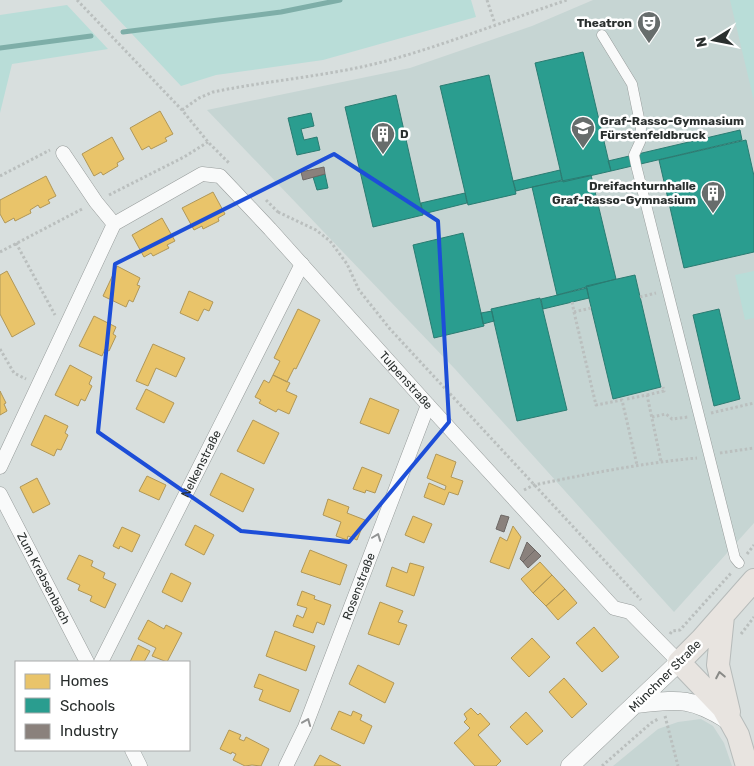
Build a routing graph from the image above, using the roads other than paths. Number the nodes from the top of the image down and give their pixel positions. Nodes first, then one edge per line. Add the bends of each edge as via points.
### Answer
1 (602, 35) dead end
2 (64, 153) road end
3 (114, 224) junction
4 (302, 264) junction
5 (428, 406) junction
6 (0, 467) edge
7 (0, 494) edge
8 (739, 563) road end
9 (754, 580) edge
10 (723, 616) junction
11 (86, 661) edge
12 (102, 661) edge
13 (679, 662) junction
14 (636, 704) junction
15 (732, 722) junction
16 (132, 751) edge
17 (140, 766) edge
18 (286, 766) edge
19 (570, 766) edge
20 (747, 766) edge

1 - 8 street via 632,84 641,128 640,142 634,155 636,165 735,558
2 - 3 street
3 - 4 street, Tulpenstraße via 202,174 220,176
3 - 6 street
4 - 5 street, Tulpenstraße
4 - 12 street, Nelkenstraße
5 - 13 street, Tulpenstraße via 614,608 630,612
18 -> 5 street, Rosenstraße via 305,727
7 - 11 street, Zum Krebsenbach
9 - 10 main road, Münchner Straße
10 - 13 main road, Münchner Straße
15 -> 10 main road via 718,665
13 - 14 street, Münchner Straße
13 - 15 main road via 723,708
14 - 15 street via 678,700 694,702
14 - 19 street, Münchner Straße
15 - 20 main road
16 - 17 street

